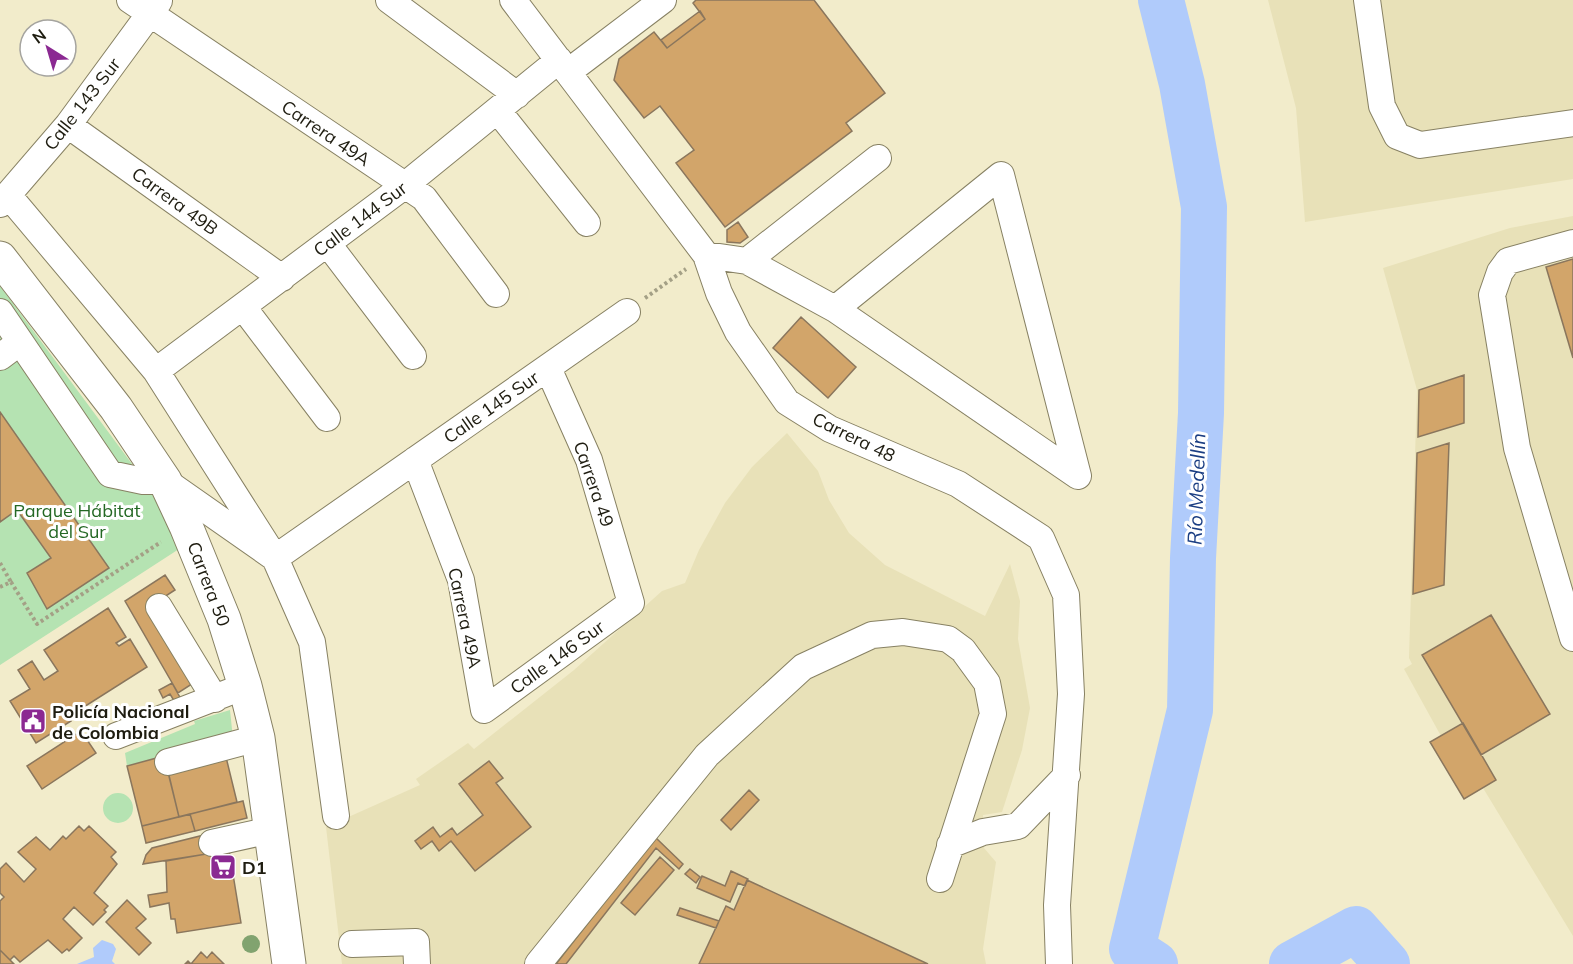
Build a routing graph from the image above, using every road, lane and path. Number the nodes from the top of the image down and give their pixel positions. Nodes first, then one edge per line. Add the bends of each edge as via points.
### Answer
1 (389, 0) edge
2 (513, 0) edge
3 (663, 0) edge
4 (1367, 0) edge
5 (146, 5) edge
6 (563, 66) junction
7 (507, 103) junction
8 (1573, 123) edge
9 (68, 125) junction
10 (878, 159) dead end
11 (404, 186) junction
12 (4, 199) edge
13 (587, 223) dead end
14 (1573, 243) edge
15 (328, 244) junction
16 (706, 255) junction
17 (0, 258) edge
18 (747, 261) junction
19 (282, 278) junction
20 (496, 294) dead end
21 (243, 307) junction
22 (836, 309) junction
23 (0, 312) edge
24 (627, 312) joint
25 (20, 342) junction
26 (413, 356) dead end
27 (0, 357) edge
28 (548, 368) junction
29 (156, 371) junction
30 (327, 417) dead end
31 (415, 460) junction
32 (165, 481) junction
33 (186, 526) junction
34 (275, 558) junction
35 (0, 563) edge
36 (11, 582) junction
37 (0, 587) edge
38 (631, 603) joint
39 (159, 607) dead end
40 (1573, 638) edge
41 (245, 686) junction
42 (215, 699) junction
43 (484, 710) joint
44 (116, 736) dead end
45 (258, 738) junction
46 (168, 762) dead end
47 (1067, 775) junction
48 (336, 816) dead end
49 (271, 830) junction
50 (212, 843) dead end
51 (950, 845) junction
52 (940, 879) dead end
53 (352, 944) dead end
54 (289, 964) edge
55 (417, 964) edge
56 (538, 964) edge
57 (1059, 964) edge

1 - 7 street
2 - 6 street, Carrera 48
3 - 6 street, Calle 144 Sur
4 - 8 street via 1382,106 1397,136 1420,145
5 - 9 street, Calle 143 Sur
5 - 11 street, Carrera 49A
6 - 7 street, Calle 144 Sur
6 - 16 street, Carrera 48
7 - 11 street, Calle 144 Sur
7 - 13 street
9 - 12 street, Calle 143 Sur
9 - 19 street, Carrera 49B
10 - 18 street
11 - 15 street, Calle 144 Sur
11 - 20 street, Carrera 49A via 423,198
12 - 29 street
14 - 40 street via 1508,261 1492,295 1517,448
15 - 19 street, Calle 144 Sur
15 - 26 street
16 - 18 street
16 - 24 path
16 - 47 street, Carrera 48 via 738,332 787,402 830,429 958,484 1041,538 1066,595 1071,694
17 - 32 main road, Carrera 50 via 116,408
18 - 22 street
19 - 21 street, Calle 144 Sur
21 - 29 street, Calle 144 Sur
21 - 30 street
22 - 22 street via 972,402 1078,476 1001,175
23 - 25 street
24 - 28 street, Calle 145 Sur
25 - 27 street
25 - 32 street via 110,474
28 - 31 street, Calle 145 Sur
28 - 38 street, Carrera 49 via 588,460
29 - 34 street
31 - 34 street, Calle 145 Sur
31 - 43 street, Carrera 49A via 461,580
32 - 33 main road, Carrera 50
32 - 34 street
33 - 36 path via 37,624
33 - 41 main road, Carrera 50 via 224,619
34 - 48 street via 312,642
35 - 36 path
36 - 37 path
38 - 43 street, Calle 146 Sur
39 - 42 street
41 - 42 street
41 - 45 main road, Carrera 50
42 - 44 street
45 - 46 street
45 - 49 main road, Carrera 50
47 - 51 street via 1018,826 983,832
47 - 57 street, Carrera 48 via 1057,905
49 - 50 street
49 - 54 main road, Carrera 50
51 - 52 street
51 - 56 street via 993,714 987,683 963,650 948,639 903,632 872,635 803,667 707,755
53 - 55 street via 417,942

